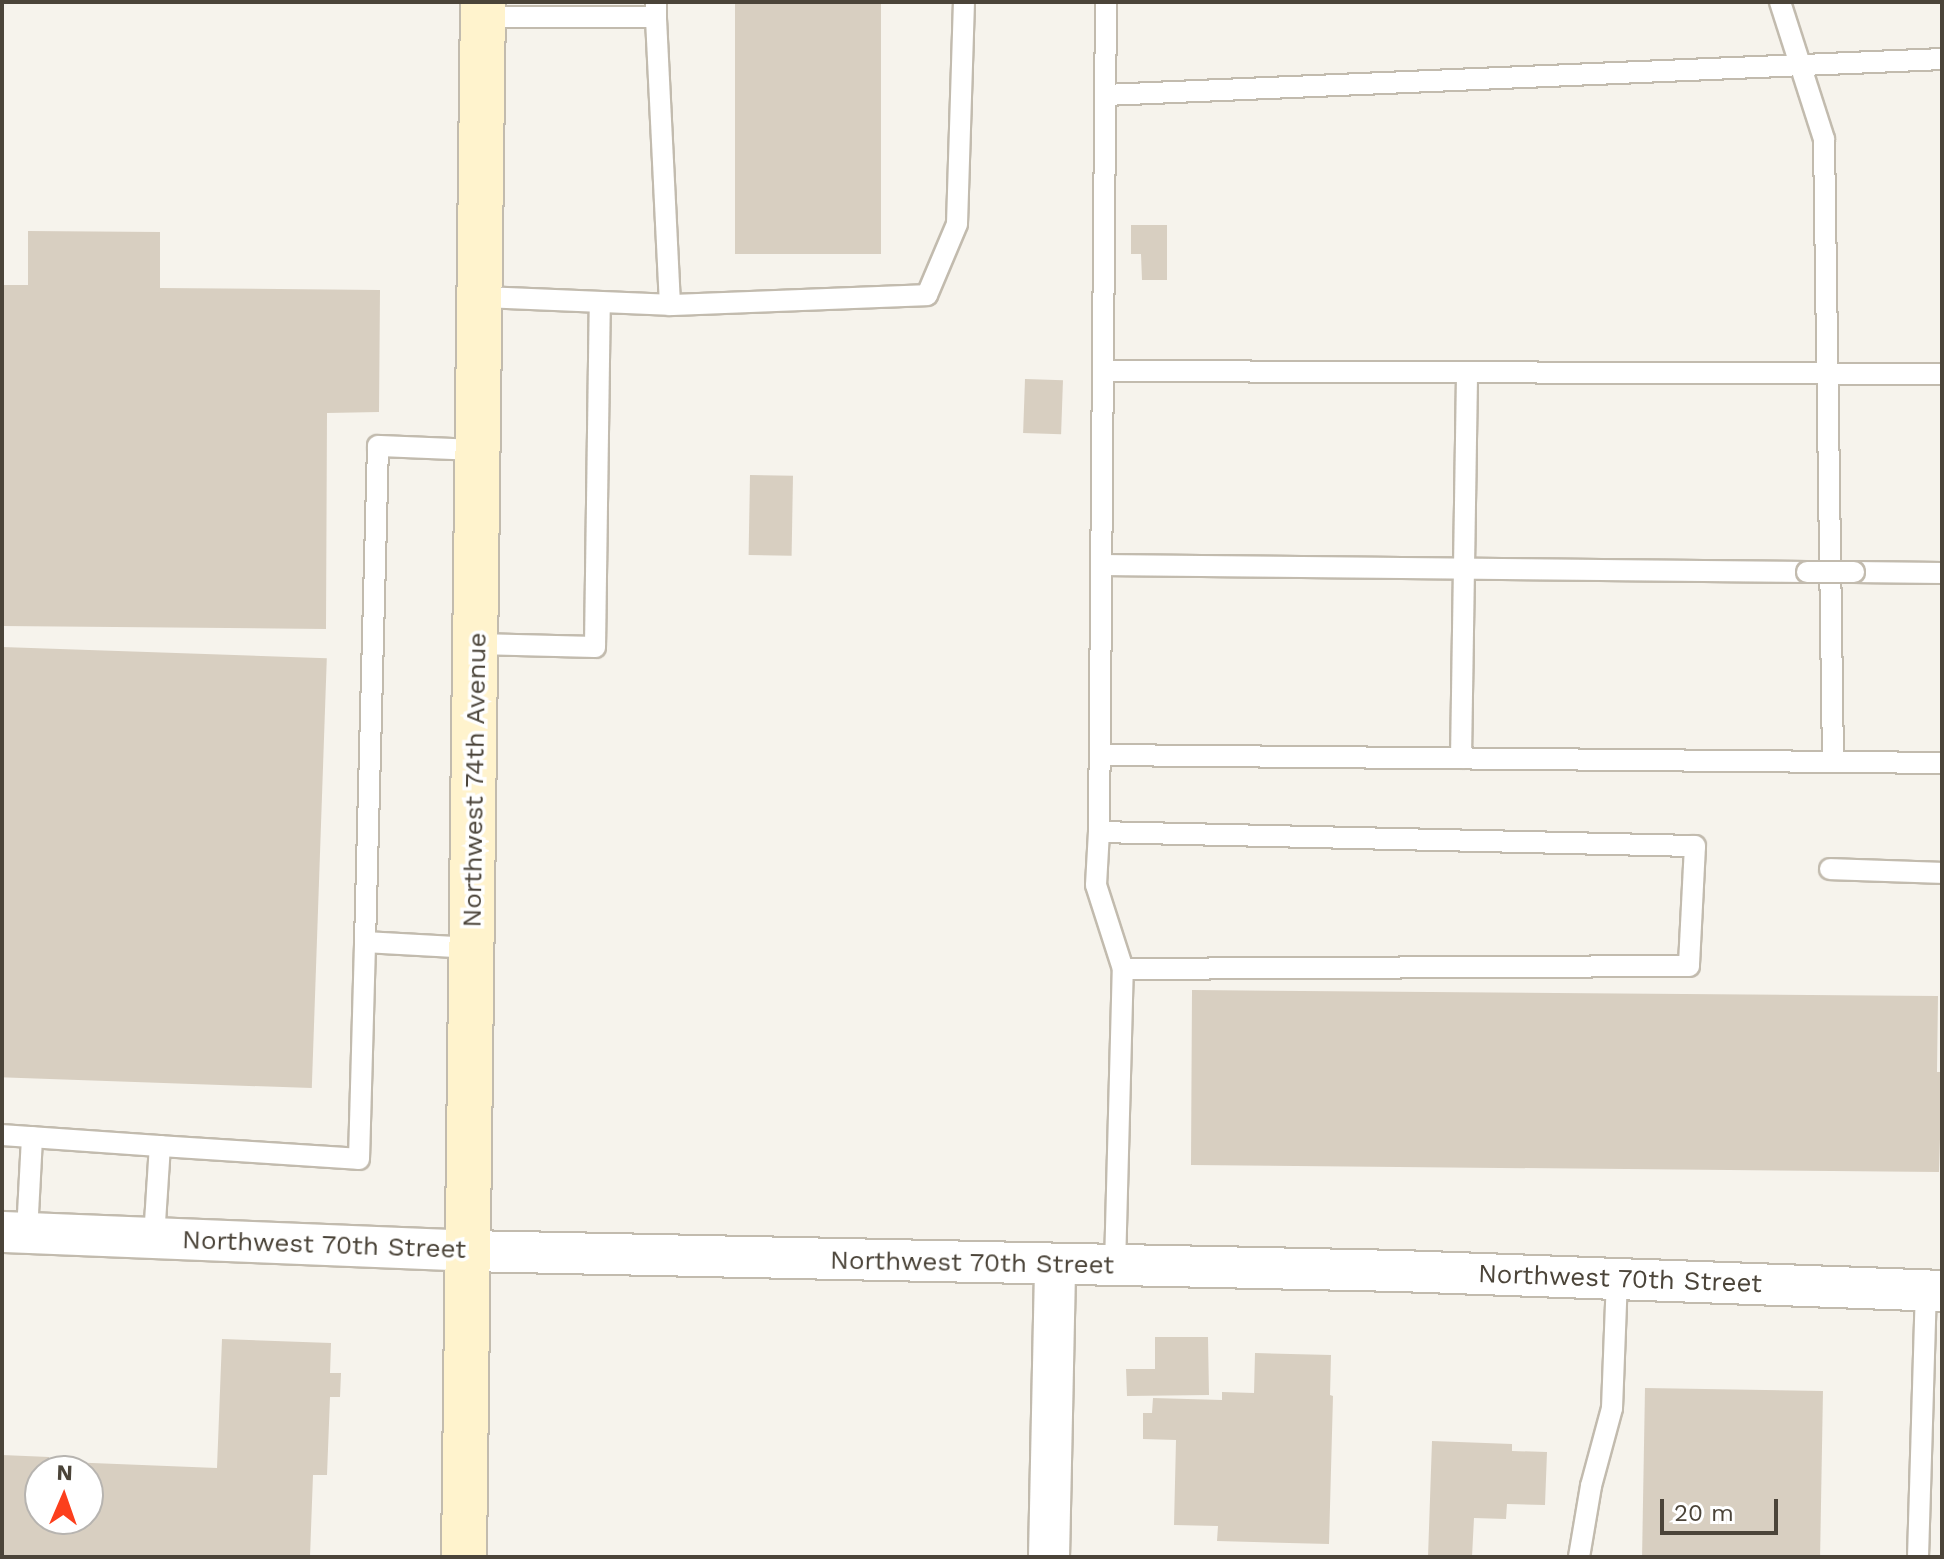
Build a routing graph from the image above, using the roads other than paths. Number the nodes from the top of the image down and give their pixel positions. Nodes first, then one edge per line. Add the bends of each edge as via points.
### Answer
1 (964, 2) edge
2 (1106, 2) edge
3 (1780, 2) edge
4 (483, 10) edge
5 (656, 10) edge
6 (1942, 59) edge
7 (1800, 64) junction
8 (1105, 95) junction
9 (481, 297) junction
10 (600, 302) junction
11 (670, 305) junction
12 (1103, 371) junction
13 (1467, 373) junction
14 (1828, 374) junction
15 (1942, 374) edge
16 (479, 450) junction
17 (1101, 565) junction
18 (1464, 568) junction
19 (1942, 573) edge
20 (477, 644) junction
21 (1100, 755) junction
22 (1461, 758) junction
23 (1833, 762) junction
24 (1942, 763) edge
25 (1099, 832) junction
26 (1830, 869) dead end
27 (1942, 873) edge
28 (365, 942) junction
29 (472, 948) junction
30 (1123, 969) junction
31 (2, 1135) edge
32 (32, 1137) junction
33 (160, 1146) junction
34 (15, 1233) edge
35 (154, 1238) junction
36 (468, 1251) junction
37 (1055, 1266) junction
38 (1115, 1267) junction
39 (1617, 1279) junction
40 (1934, 1291) edge
41 (464, 1557) edge
42 (1049, 1557) edge
43 (1579, 1557) edge
44 (1918, 1557) edge

1 - 11 lane via 957,224 927,295
2 - 8 lane
3 - 7 lane
4 - 5 lane
4 - 9 street, Northwest 74th Avenue
5 - 11 lane
6 - 7 lane
7 - 8 lane
7 - 14 lane via 1824,139
8 - 12 lane
9 - 10 lane
9 - 16 street, Northwest 74th Avenue
10 - 11 lane
10 - 20 lane via 595,647
12 - 13 lane
12 - 17 lane
13 - 14 lane
13 - 18 lane
14 - 15 lane
14 - 23 lane
16 - 20 street, Northwest 74th Avenue
16 - 28 lane via 378,446
17 - 18 lane
17 - 21 lane
18 - 19 lane, bridge
18 - 22 lane
20 - 29 street, Northwest 74th Avenue
21 - 22 lane
21 - 25 lane
22 - 23 lane
23 - 24 lane
25 - 30 lane via 1096,885
25 - 30 lane via 1695,846 1689,966
26 - 27 lane
28 - 29 lane
28 - 33 lane via 359,1159
29 - 36 street, Northwest 74th Avenue
30 - 38 lane
31 - 32 lane
32 - 33 lane
32 - 34 lane
33 - 35 lane
34 - 35 street, Northwest 70th Street
35 - 36 street, Northwest 70th Street
36 - 37 street, Northwest 70th Street
36 - 41 street, Northwest 74th Avenue
37 - 38 street, Northwest 70th Street
37 - 42 street
38 - 39 street, Northwest 70th Street
39 - 40 street, Northwest 70th Street
39 - 43 lane via 1612,1408
40 - 44 lane

